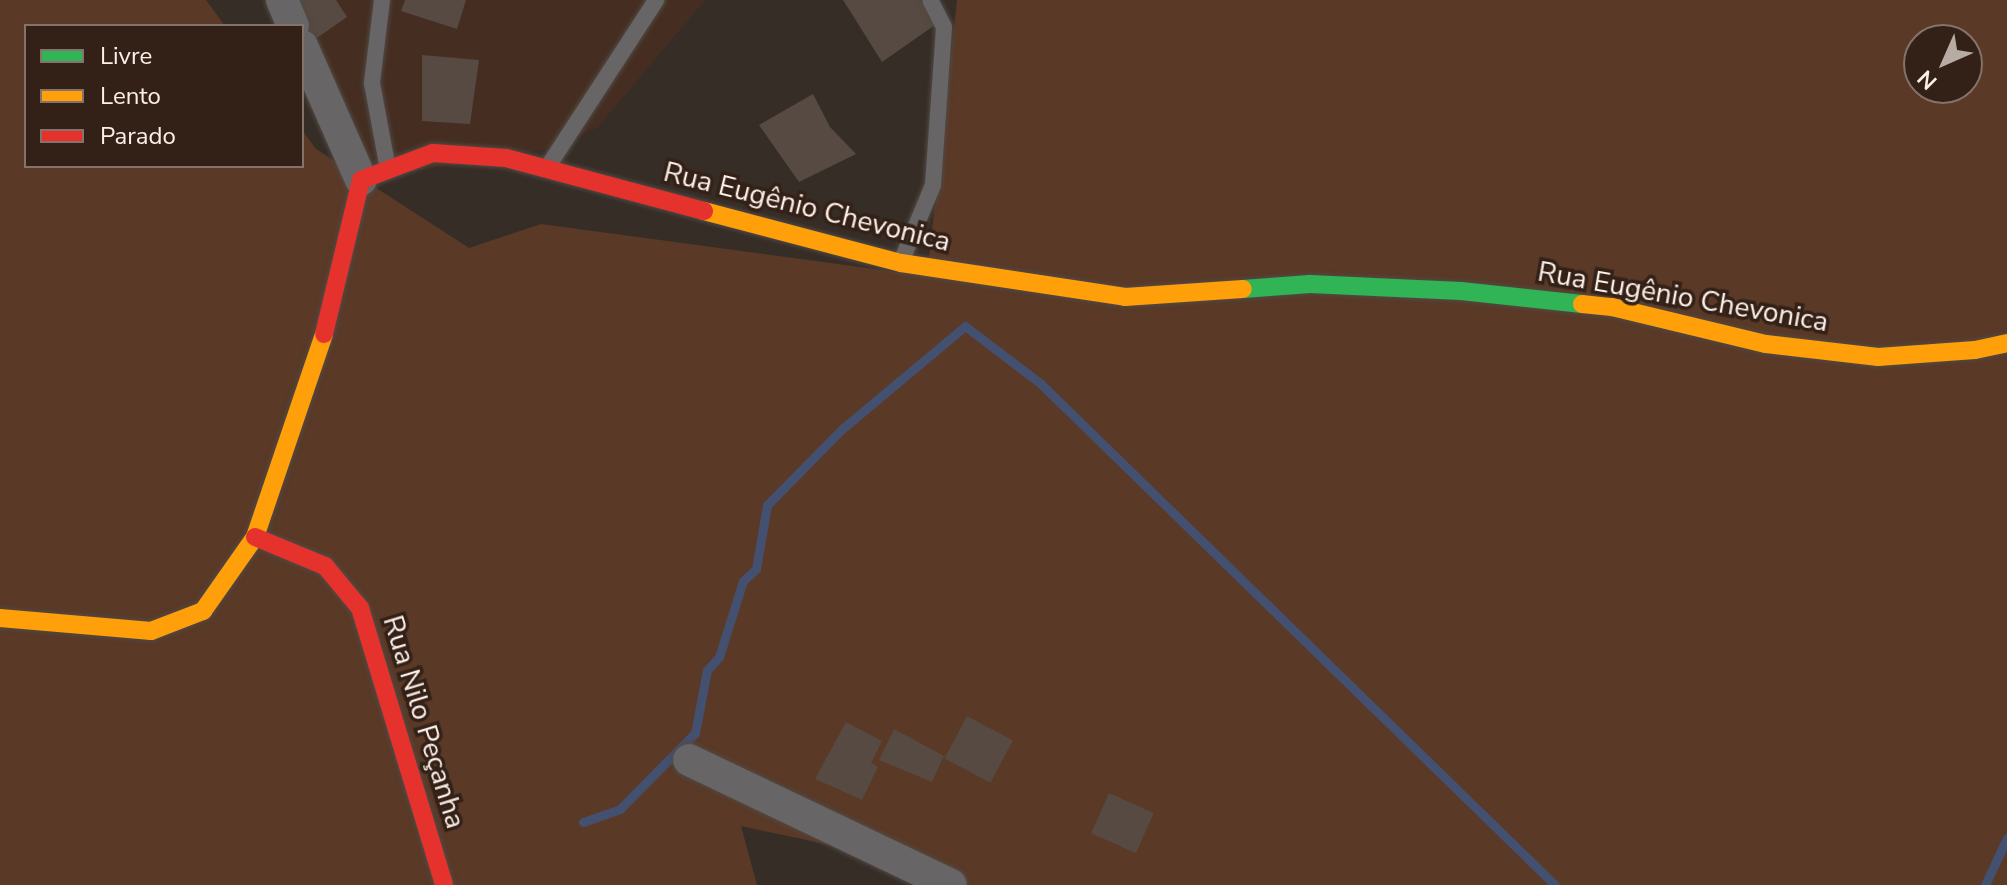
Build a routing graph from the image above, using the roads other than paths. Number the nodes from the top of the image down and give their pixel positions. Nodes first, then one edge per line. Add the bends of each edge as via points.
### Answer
1 (282, 0) edge
2 (382, 0) edge
3 (656, 0) edge
4 (930, 0) edge
5 (292, 24) edge
6 (304, 50) edge
7 (546, 170) junction
8 (374, 176) junction
9 (901, 263) junction
10 (2007, 343) edge
11 (255, 537) junction
12 (0, 618) edge
13 (689, 760) dead end
14 (444, 885) edge
15 (951, 885) edge

1 - 5 street
2 - 8 lane via 372,83
3 - 7 lane
4 - 9 lane via 944,27 933,185
6 - 8 street
7 - 8 street, Rua Eugênio Chevonica via 506,158 433,153
7 - 9 street, Rua Eugênio Chevonica
8 - 11 street
9 - 10 street, Rua Eugênio Chevonica via 1125,297 1310,284 1461,291 1612,307 1766,344 1878,357
11 - 12 street via 203,611 151,631
11 - 14 street, Rua Nilo Peçanha via 325,566 360,608
13 - 15 street

